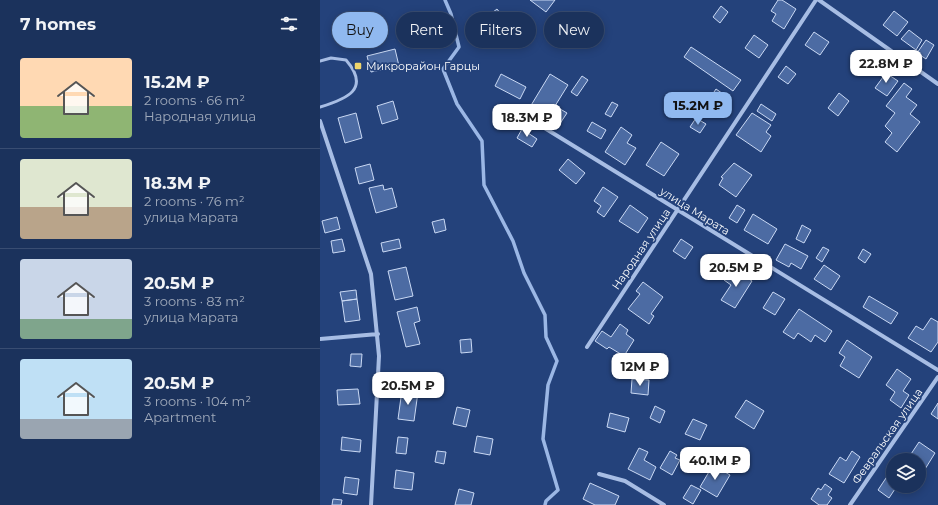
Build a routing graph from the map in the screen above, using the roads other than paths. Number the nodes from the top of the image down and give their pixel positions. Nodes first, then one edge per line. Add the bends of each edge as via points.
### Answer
1 (816, 0) edge
2 (819, 0) edge
3 (320, 61) edge
4 (938, 84) edge
5 (320, 107) edge
6 (525, 116) dead end
7 (320, 121) edge
8 (678, 210) junction
9 (378, 334) junction
10 (320, 339) edge
11 (587, 348) dead end
12 (938, 370) edge
13 (938, 377) edge
14 (599, 474) dead end
15 (371, 505) edge
16 (664, 505) edge
17 (850, 505) edge

1 - 8 street, Народная улица
2 - 4 street
3 - 5 lane via 331,58 346,60 355,70 357,82 353,93 341,101
6 - 8 street, улица Марата
7 - 9 street via 372,274
8 - 11 street, Народная улица
8 - 12 street, улица Марата
9 - 10 street
9 - 15 street
13 - 17 street, Февральская улица
14 - 16 street via 625,481

